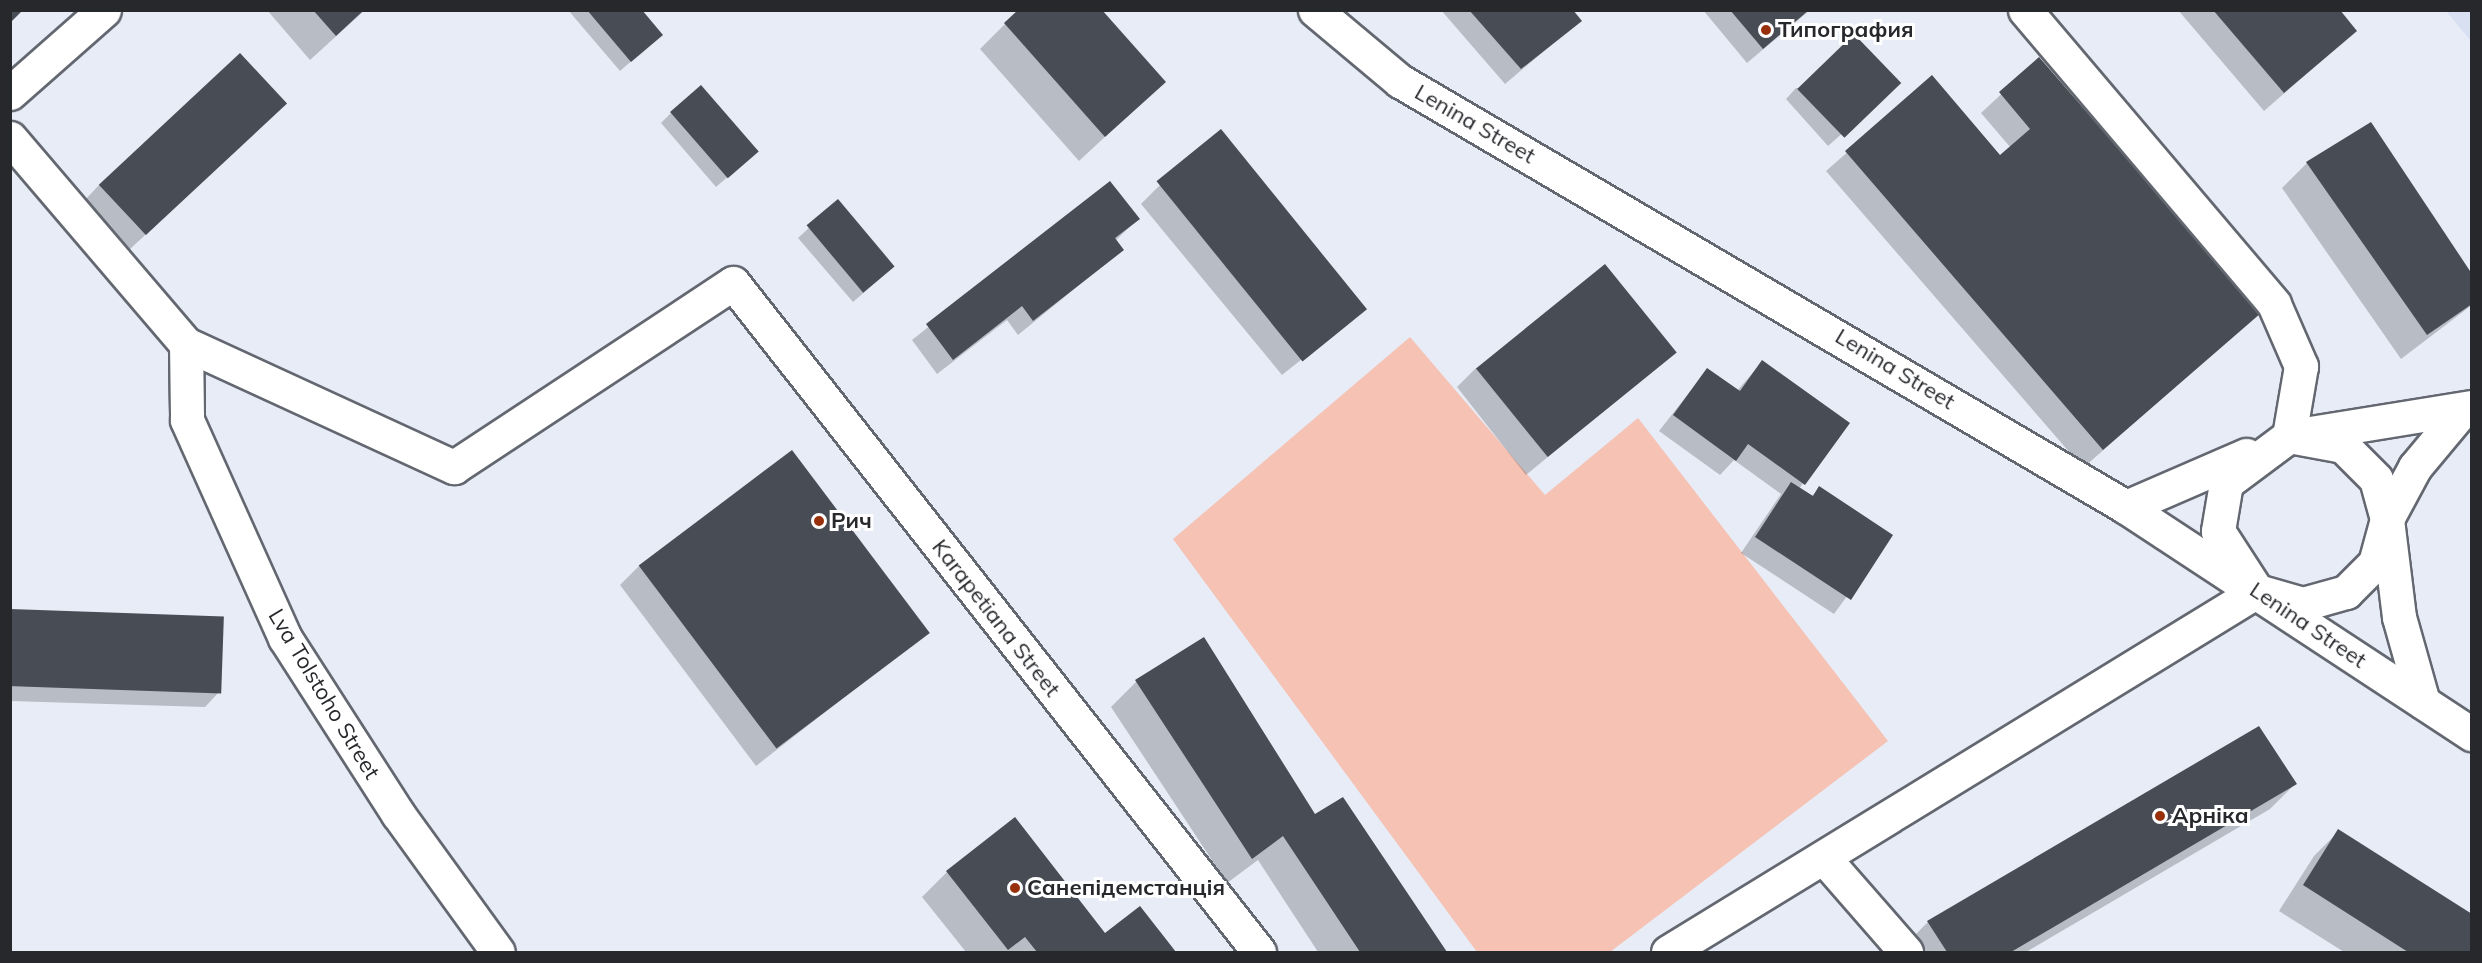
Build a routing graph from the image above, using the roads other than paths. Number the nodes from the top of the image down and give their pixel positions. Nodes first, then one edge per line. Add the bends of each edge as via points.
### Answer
1 (104, 10) edge
2 (1316, 10) edge
3 (2025, 10) edge
4 (10, 93) edge
5 (10, 138) edge
6 (186, 344) junction
7 (2466, 410) edge
8 (2289, 436) junction
9 (2127, 507) junction
10 (2387, 519) junction
11 (2257, 591) junction
12 (2423, 702) junction
13 (2472, 734) edge
14 (1824, 858) junction
15 (498, 952) edge
16 (1258, 952) edge
17 (1668, 952) edge
18 (1906, 952) edge

1 - 4 street
2 - 9 street, Lenina Street via 1400,81
3 - 8 street via 2274,304 2301,366
5 - 6 street
6 - 15 street, Lva Tolstoho Street via 187,420 285,638 398,814
6 - 16 street, Karapetiana Street via 454,467 733,283
7 - 8 street
7 - 10 street via 2415,467
8 - 9 street
8 - 10 street via 2343,446 2376,479
8 - 11 street via 2226,483 2218,531
9 - 11 street, Lenina Street
10 - 11 street via 2375,563 2346,592 2303,604
10 - 12 street via 2399,617
11 - 12 street, Lenina Street
11 - 14 street
12 - 13 street, Lenina Street
14 - 17 street
14 - 18 street

